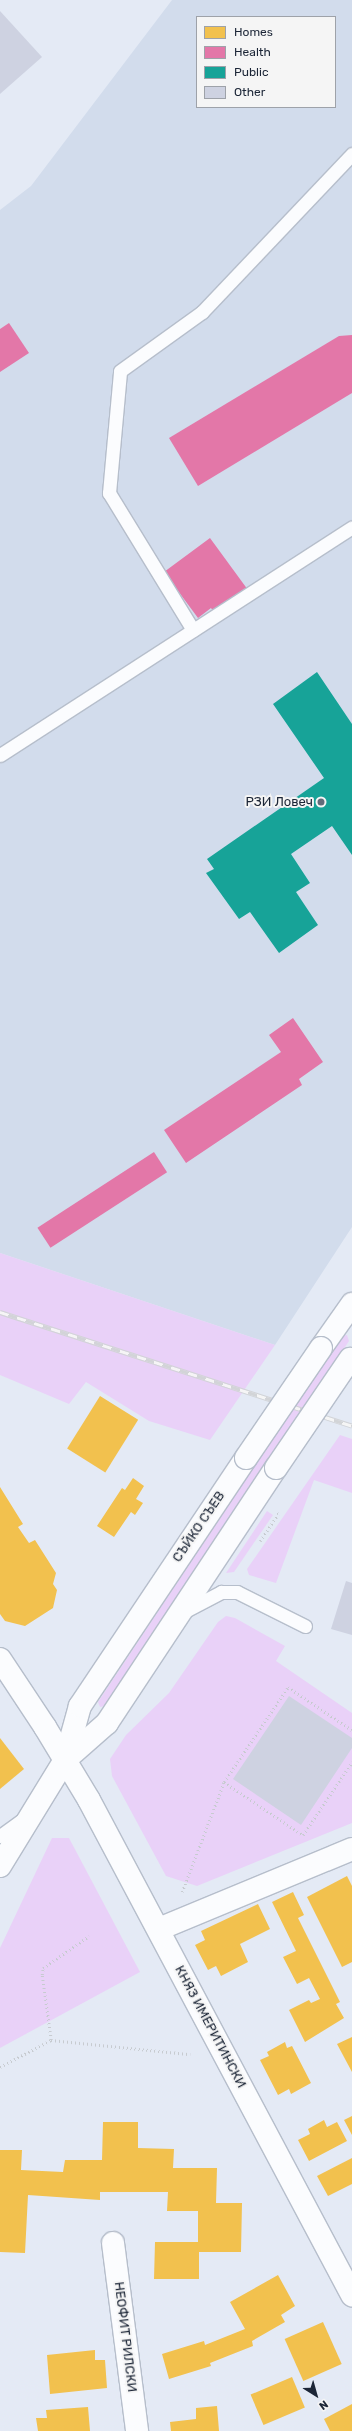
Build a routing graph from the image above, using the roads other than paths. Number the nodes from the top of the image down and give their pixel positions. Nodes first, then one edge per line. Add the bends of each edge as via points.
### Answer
1 (352, 154) edge
2 (352, 527) edge
3 (193, 630) junction
4 (0, 755) edge
5 (352, 1304) edge
6 (351, 1358) edge
7 (180, 1614) junction
8 (305, 1626) dead end
9 (0, 1659) edge
10 (65, 1760) junction
11 (34, 1810) junction
12 (0, 1836) edge
13 (350, 1855) edge
14 (0, 1866) edge
15 (159, 1929) junction
16 (113, 2243) dead end
17 (352, 2295) edge
18 (137, 2431) edge

1 - 3 lane via 202,312 120,371 109,493
2 - 3 lane
3 - 4 lane
5 - 10 street, СЪЙКО СЪЕВ, bridge via 80,1706
6 - 7 street, СЪЙКО СЪЕВ, bridge
7 - 8 lane via 221,1592 237,1592
7 - 10 street, СЪЙКО СЪЕВ via 106,1723
9 - 10 street, КНЯЗ ИМЕРИТИНСКИ
10 - 11 street, СЪЙКО СЪЕВ
10 - 15 street, КНЯЗ ИМЕРИТИНСКИ
11 - 12 lane
11 - 14 street, СЪЙКО СЪЕВ
13 - 15 street
15 - 17 street, КНЯЗ ИМЕРИТИНСКИ
16 - 18 street, НЕОФИТ РИЛСКИ

